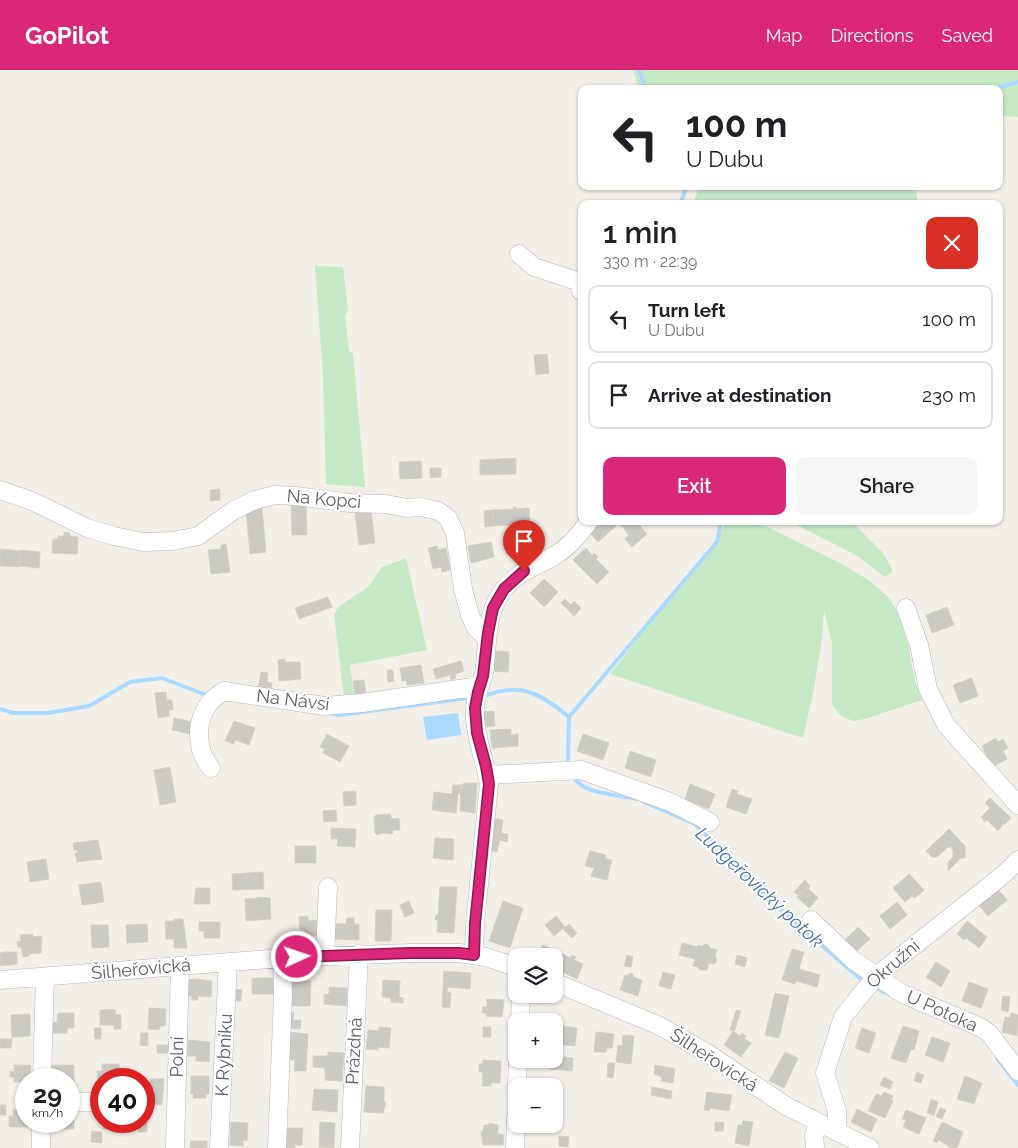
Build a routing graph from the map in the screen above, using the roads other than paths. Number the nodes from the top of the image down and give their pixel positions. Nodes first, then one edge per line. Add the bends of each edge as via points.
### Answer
1 (519, 254) dead end
2 (578, 284) edge
3 (0, 490) edge
4 (586, 525) edge
5 (906, 608) dead end
6 (487, 638) junction
7 (480, 686) junction
8 (211, 768) dead end
9 (488, 775) junction
10 (1018, 805) edge
11 (710, 822) dead end
12 (1018, 860) edge
13 (328, 887) dead end
14 (811, 920) dead end
15 (359, 954) junction
16 (325, 955) junction
17 (474, 955) junction
18 (282, 958) junction
19 (228, 962) junction
20 (508, 965) edge
21 (180, 966) junction
22 (876, 976) junction
23 (45, 977) junction
24 (0, 980) edge
25 (563, 986) edge
26 (42, 1068) edge
27 (1018, 1071) edge
28 (819, 1124) junction
29 (837, 1132) junction
30 (42, 1133) edge
31 (515, 1133) edge
32 (41, 1148) edge
33 (174, 1148) edge
34 (219, 1148) edge
35 (277, 1148) edge
36 (350, 1148) edge
37 (515, 1148) edge
38 (815, 1148) edge
39 (868, 1148) edge

1 - 2 street via 534,267
3 - 6 street, Na Kopci via 32,500 87,528 142,542 198,536 234,510 275,495 438,510 448,518 455,534 470,615 476,628
4 - 6 street via 556,556 524,571 504,589 493,608
5 - 10 street via 919,645 928,689 946,725
6 - 7 street
7 - 8 street, Na Návsi via 324,706 224,691 212,701 200,724 200,750
7 - 9 street via 475,708 477,733
9 - 11 street via 581,770 670,802
9 - 17 street
12 - 22 street, Okružní
13 - 16 street
14 - 22 street, U Potoka via 853,960
15 - 16 street, Šilheřovická
15 - 17 street, Šilheřovická
15 - 36 street, Prázdná
16 - 18 street, Šilheřovická
17 - 20 street, Šilheřovická
18 - 19 street, Šilheřovická
18 - 35 street via 284,995
19 - 21 street, Šilheřovická
19 - 34 street, K Rybníku
21 - 23 street, Šilheřovická
21 - 33 street, Polní
22 - 27 street, U Potoka via 903,994 989,1033
22 - 29 street, Okružní via 843,1017 825,1073 837,1111
23 - 24 street, Šilheřovická
23 - 26 street
25 - 28 street, Šilheřovická via 634,1014 684,1039 766,1094
28 - 29 street, Šilheřovická
28 - 38 street via 814,1135
29 - 39 street, Šilheřovická
30 - 32 street
31 - 37 street

